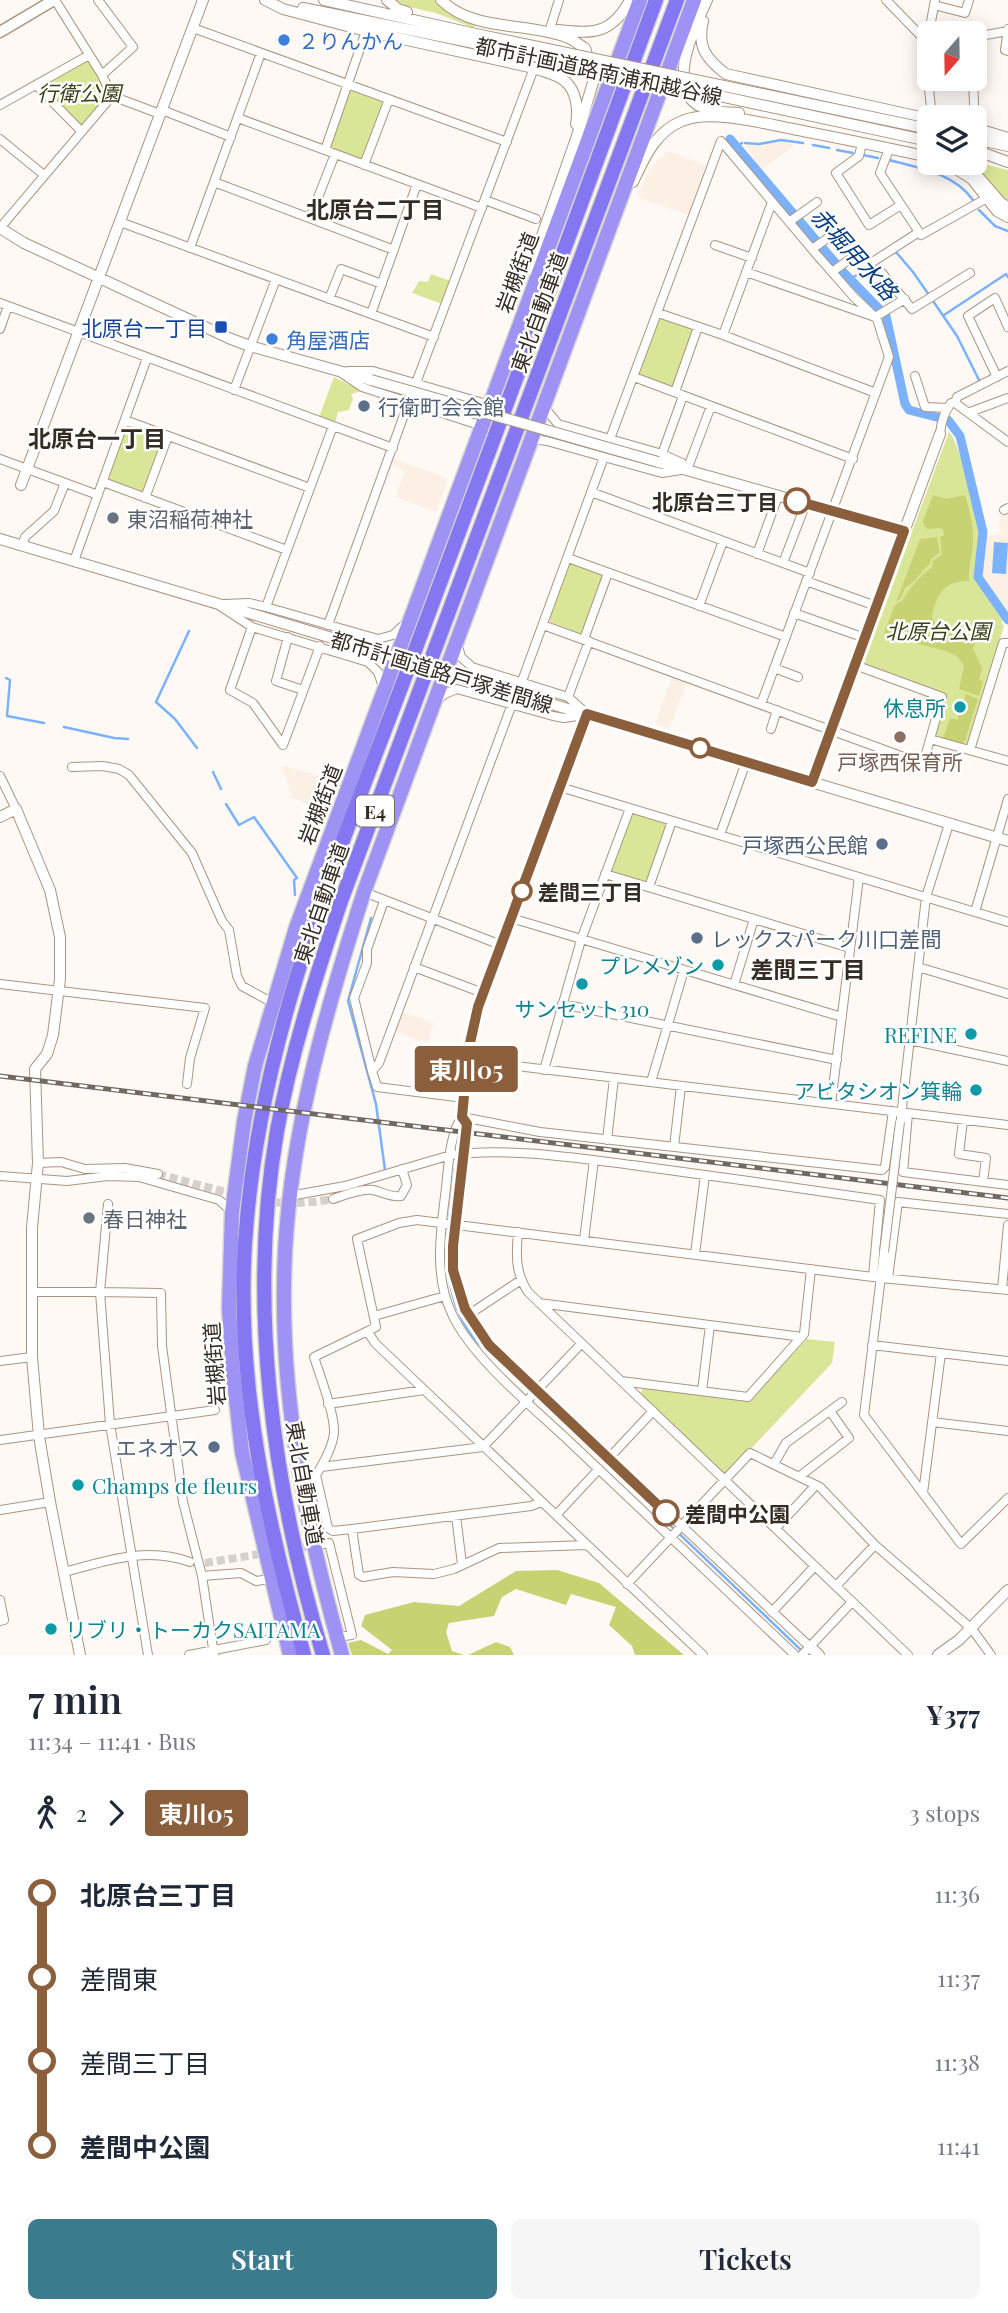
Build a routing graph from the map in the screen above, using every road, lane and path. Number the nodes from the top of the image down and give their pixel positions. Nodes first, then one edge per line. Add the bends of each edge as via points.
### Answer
1 (55, 0) edge
2 (98, 0) edge
3 (203, 0) edge
4 (266, 0) edge
5 (324, 0) edge
6 (376, 0) edge
7 (387, 0) edge
8 (441, 0) edge
9 (450, 0) edge
10 (559, 0) edge
11 (630, 0) edge
12 (640, 0) edge
13 (656, 0) edge
14 (677, 0) edge
15 (694, 0) edge
16 (707, 0) edge
17 (969, 0) edge
18 (890, 2) edge
19 (934, 3) edge
20 (382, 12) junction
21 (931, 21) edge
22 (435, 23) junction
23 (193, 28) junction
24 (550, 29) junction
25 (1008, 31) edge
26 (0, 32) edge
27 (366, 32) junction
28 (917, 32) edge
29 (426, 34) junction
30 (987, 35) edge
31 (475, 38) junction
32 (1008, 51) edge
33 (261, 52) junction
34 (89, 55) junction
35 (534, 68) junction
36 (102, 75) junction
37 (348, 84) junction
38 (36, 85) junction
39 (113, 96) junction
40 (389, 99) junction
41 (0, 105) edge
42 (161, 112) junction
43 (917, 115) edge
44 (238, 118) junction
45 (917, 127) edge
46 (81, 131) junction
47 (987, 135) edge
48 (231, 137) junction
49 (917, 138) edge
50 (0, 139) edge
51 (987, 141) edge
52 (507, 142) junction
53 (862, 143) junction
54 (1007, 144) edge
55 (889, 149) junction
56 (917, 149) edge
57 (325, 150) junction
58 (987, 152) edge
59 (335, 153) junction
60 (987, 154) edge
61 (917, 155) edge
62 (1008, 156) edge
63 (569, 159) junction
64 (1008, 162) edge
65 (364, 165) junction
66 (44, 175) junction
67 (966, 175) edge
68 (976, 175) edge
69 (214, 182) junction
70 (417, 184) junction
71 (987, 198) junction
72 (772, 202) junction
73 (817, 202) dead end
74 (483, 204) junction
75 (901, 205) junction
76 (1008, 207) edge
77 (1008, 217) edge
78 (310, 218) junction
79 (536, 219) dead end
80 (793, 219) junction
81 (120, 222) junction
82 (0, 228) edge
83 (838, 231) dead end
84 (919, 232) junction
85 (715, 245) dead end
86 (816, 246) junction
87 (190, 248) junction
88 (394, 250) junction
89 (752, 258) junction
90 (599, 259) junction
91 (849, 259) dead end
92 (871, 263) dead end
93 (836, 269) junction
94 (746, 272) junction
95 (970, 272) dead end
96 (882, 273) dead end
97 (100, 277) junction
98 (276, 279) junction
99 (382, 284) junction
100 (533, 287) junction
101 (329, 299) junction
102 (905, 299) junction
103 (4, 305) edge
104 (658, 313) junction
105 (371, 314) junction
106 (880, 314) junction
107 (698, 327) junction
108 (1008, 327) edge
109 (0, 329) edge
110 (79, 332) junction
111 (723, 335) junction
112 (434, 337) junction
113 (250, 346) junction
114 (147, 358) junction
115 (337, 371) junction
116 (1008, 371) edge
117 (915, 376) dead end
118 (634, 377) junction
119 (998, 377) junction
120 (416, 383) junction
121 (234, 390) junction
122 (876, 393) junction
123 (679, 394) junction
124 (1008, 398) edge
125 (409, 401) junction
126 (490, 405) junction
127 (711, 406) junction
128 (544, 407) junction
129 (949, 408) junction
130 (970, 412) junction
131 (125, 420) junction
132 (333, 426) junction
133 (482, 426) junction
134 (940, 430) joint
135 (168, 436) junction
136 (532, 439) junction
137 (610, 439) junction
138 (1008, 442) edge
139 (394, 448) junction
140 (604, 457) junction
141 (660, 458) junction
142 (0, 459) edge
143 (853, 459) junction
144 (27, 469) junction
145 (687, 470) junction
146 (103, 482) junction
147 (65, 483) junction
148 (21, 485) dead end
149 (310, 488) junction
150 (591, 492) junction
151 (98, 495) junction
152 (778, 496) junction
153 (145, 498) junction
154 (806, 503) junction
155 (833, 511) junction
156 (904, 531) junction
157 (0, 539) edge
158 (723, 541) junction
159 (22, 546) junction
160 (287, 550) junction
161 (757, 554) junction
162 (568, 558) junction
163 (74, 561) junction
164 (783, 563) junction
165 (608, 573) junction
166 (808, 577) junction
167 (218, 604) junction
168 (699, 606) junction
169 (876, 606) junction
170 (264, 612) junction
171 (794, 613) junction
172 (413, 615) junction
173 (328, 625) junction
174 (544, 625) junction
175 (252, 626) junction
176 (288, 637) junction
177 (786, 637) junction
178 (864, 638) junction
179 (457, 639) junction
180 (586, 640) junction
181 (1008, 643) edge
182 (320, 646) junction
183 (855, 665) junction
184 (774, 668) junction
185 (798, 677) dead end
186 (522, 681) junction
187 (303, 690) junction
188 (383, 694) junction
189 (569, 696) junction
190 (513, 704) junction
191 (761, 704) junction
192 (432, 706) junction
193 (778, 710) junction
194 (587, 714) junction
195 (771, 729) dead end
196 (831, 730) junction
197 (930, 739) junction
198 (970, 750) junction
199 (1008, 761) edge
200 (746, 762) junction
201 (72, 767) dead end
202 (0, 776) edge
203 (812, 782) junction
204 (560, 787) junction
205 (1008, 799) edge
206 (630, 808) junction
207 (16, 809) junction
208 (0, 817) edge
209 (672, 821) junction
210 (949, 824) junction
211 (720, 835) junction
212 (1003, 840) edge
213 (606, 874) junction
214 (859, 877) junction
215 (649, 887) junction
216 (364, 892) junction
217 (926, 897) junction
218 (384, 901) junction
219 (975, 912) junction
220 (511, 918) junction
221 (754, 919) junction
222 (432, 920) junction
223 (1008, 922) edge
224 (581, 940) junction
225 (501, 945) junction
226 (850, 948) junction
227 (414, 967) junction
228 (918, 967) junction
229 (684, 970) junction
230 (0, 984) edge
231 (734, 985) junction
232 (59, 990) junction
233 (483, 993) junction
234 (1008, 994) edge
235 (273, 1003) junction
236 (562, 1004) junction
237 (842, 1017) junction
238 (667, 1026) junction
239 (910, 1040) junction
240 (467, 1060) junction
241 (837, 1060) junction
242 (1008, 1061) edge
243 (544, 1070) junction
244 (372, 1071) junction
245 (614, 1078) junction
246 (651, 1082) junction
247 (187, 1084) dead end
248 (681, 1086) junction
249 (464, 1098) junction
250 (831, 1104) junction
251 (901, 1115) junction
252 (462, 1117) junction
253 (963, 1120) junction
254 (1008, 1125) edge
255 (607, 1140) junction
256 (674, 1147) junction
257 (464, 1153) junction
258 (451, 1155) junction
259 (594, 1160) junction
260 (38, 1163) junction
261 (402, 1169) junction
262 (158, 1174) tunnel mouth
263 (705, 1175) junction
264 (0, 1176) edge
265 (37, 1180) junction
266 (983, 1182) junction
267 (1008, 1185) edge
268 (290, 1196) junction
269 (333, 1199) tunnel mouth
270 (108, 1204) dead end
271 (232, 1212) junction
272 (1008, 1214) edge
273 (442, 1223) junction
274 (456, 1224) junction
275 (1008, 1225) edge
276 (518, 1232) junction
277 (584, 1240) junction
278 (695, 1254) junction
279 (811, 1269) junction
280 (881, 1277) junction
281 (521, 1280) junction
282 (1005, 1290) edge
283 (32, 1292) junction
284 (100, 1292) junction
285 (445, 1296) junction
286 (539, 1303) junction
287 (468, 1315) junction
288 (374, 1316) junction
289 (710, 1325) junction
290 (368, 1332) junction
291 (802, 1337) junction
292 (581, 1344) junction
293 (872, 1345) junction
294 (941, 1353) junction
295 (32, 1357) junction
296 (0, 1361) edge
297 (1008, 1361) edge
298 (621, 1381) junction
299 (424, 1390) junction
300 (538, 1391) junction
301 (702, 1391) junction
302 (527, 1402) junction
303 (842, 1402) dead end
304 (328, 1404) junction
305 (215, 1410) dead end
306 (653, 1411) junction
307 (830, 1411) junction
308 (171, 1417) junction
309 (932, 1422) junction
310 (110, 1424) junction
311 (1008, 1431) edge
312 (39, 1436) junction
313 (0, 1440) edge
314 (483, 1447) junction
315 (609, 1458) junction
316 (774, 1464) junction
317 (321, 1467) junction
318 (599, 1469) junction
319 (800, 1476) junction
320 (725, 1479) junction
321 (816, 1485) junction
322 (923, 1493) junction
323 (1008, 1498) edge
324 (50, 1502) junction
325 (541, 1502) junction
326 (0, 1510) edge
327 (556, 1515) junction
328 (456, 1516) junction
329 (682, 1528) junction
330 (776, 1528) junction
331 (352, 1529) junction
332 (671, 1538) junction
333 (323, 1544) dead end
334 (587, 1545) junction
335 (874, 1545) junction
336 (132, 1554) junction
337 (190, 1562) tunnel mouth
338 (462, 1564) junction
339 (815, 1566) junction
340 (64, 1572) junction
341 (202, 1576) junction
342 (270, 1579) junction
343 (627, 1584) junction
344 (836, 1586) junction
345 (1008, 1590) edge
346 (0, 1600) edge
347 (852, 1602) junction
348 (772, 1612) junction
349 (0, 1621) edge
350 (972, 1629) junction
351 (337, 1637) junction
352 (266, 1640) dead end
353 (810, 1647) junction
354 (213, 1653) edge
355 (80, 1655) edge
356 (148, 1655) edge
357 (189, 1655) edge
358 (290, 1655) edge
359 (304, 1655) edge
360 (323, 1655) edge
361 (342, 1655) edge
362 (703, 1655) edge
363 (795, 1655) edge
364 (802, 1655) edge
365 (819, 1655) edge
366 (908, 1655) edge
367 (938, 1655) edge
368 (991, 1655) edge

1 - 26 main road
1 - 34 street
2 - 36 street via 133,47
3 - 23 street
4 - 27 street
4 - 29 street, 都市計画道路南浦和越谷線
5 - 20 street, 都市計画道路南浦和越谷線
6 - 20 street
7 - 22 street
8 - 63 street via 479,20 567,37 585,48 594,79
9 - 24 street via 494,18
10 - 24 street
11 - 24 street via 618,19 601,31
12 - 100 highway, 岩槻街道
13 - 359 highway, 東北自動車道 / E4 via 324,895 285,1011 265,1091 246,1232 245,1335 262,1474
14 - 360 highway, 東北自動車道 / E4 via 341,901 284,1098 265,1230 267,1362 282,1484
15 - 90 highway
16 - 43 street via 701,44 711,63 726,75
16 - 56 street via 685,56 682,80 691,100 706,109
17 - 19 street via 965,13
18 - 28 street
19 - 21 street
20 - 22 street, 都市計画道路南浦和越谷線
20 - 29 street via 387,20
22 - 31 street, 都市計画道路南浦和越谷線
23 - 33 street
23 - 42 street
25 - 30 street
25 - 32 street
27 - 35 street
27 - 37 street
29 - 31 street, 都市計画道路南浦和越谷線
31 - 45 street, 都市計画道路南浦和越谷線, bridge
31 - 49 street, 都市計画道路南浦和越谷線, bridge
33 - 37 street
33 - 44 street
34 - 36 street
34 - 38 street
35 - 52 street
35 - 63 street via 566,82 576,100 578,119
36 - 39 street
37 - 40 street
37 - 57 street
38 - 41 street
38 - 46 street
39 - 42 street
39 - 46 street
40 - 52 street
40 - 65 street
42 - 48 street
42 - 81 street
44 - 48 street
44 - 57 street
46 - 66 street
47 - 54 street
48 - 69 street
50 - 66 street
51 - 54 street
52 - 74 street
53 - 55 street
53 - 75 street via 859,156 835,173 869,225
53 - 90 street via 747,121 703,116 682,121 660,135 645,156
55 - 61 street
55 - 75 street via 880,173
57 - 59 street
58 - 62 street
59 - 65 street
59 - 78 street
60 - 64 street
63 - 100 street via 537,250
65 - 70 street
66 - 82 street
67 - 71 street
68 - 76 street
69 - 78 street
69 - 87 street
70 - 74 street
70 - 88 street
71 - 77 street
71 - 84 street
72 - 80 street
72 - 89 street
72 - 104 street via 749,166 721,141
73 - 80 street
74 - 79 street
74 - 112 street
75 - 84 street
78 - 88 street
80 - 86 street
81 - 87 street
81 - 97 street
82 - 97 street
83 - 86 street
84 - 92 street
85 - 89 street
86 - 93 street
87 - 98 street
88 - 99 street
89 - 94 street
90 - 128 highway
91 - 93 street
93 - 106 street
94 - 106 street
94 - 111 street
95 - 102 street via 912,309
96 - 102 street
97 - 110 street
97 - 113 street
98 - 101 street
98 - 113 street
99 - 101 street via 341,269
99 - 105 street
100 - 126 highway, 岩槻街道
101 - 105 street
102 - 106 street
103 - 109 street
103 - 110 street
104 - 107 street
104 - 118 street
105 - 112 street
106 - 122 street via 894,354
107 - 111 street
107 - 123 street
108 - 119 street via 995,298 968,316
110 - 114 street
110 - 144 street
111 - 122 street
112 - 120 street
113 - 115 street
113 - 121 street
114 - 121 street
114 - 131 street
115 - 120 street via 373,371
115 - 125 street via 362,387
115 - 141 street, bridge
116 - 119 street
117 - 129 street via 925,407
118 - 123 street
118 - 137 street
119 - 129 street via 957,397
120 - 126 street
121 - 132 street
122 - 143 street
123 - 127 street
123 - 141 street
124 - 130 street
125 - 133 street
125 - 139 street
126 - 133 highway, 岩槻街道
127 - 143 street
127 - 145 street
128 - 136 highway
128 - 137 street via 558,424
129 - 130 street
129 - 134 street
130 - 138 street
131 - 135 street
131 - 146 street
132 - 139 street
132 - 149 street
133 - 172 highway, 岩槻街道
134 - 156 street
135 - 149 street
135 - 153 street
136 - 140 street
136 - 179 highway
137 - 141 street
139 - 173 street
140 - 145 street via 662,473
140 - 150 street
141 - 145 street
142 - 144 street
143 - 155 street
144 - 147 street
144 - 148 street
145 - 152 street
146 - 151 street
146 - 153 street
147 - 151 street
147 - 159 street via 54,511 24,537
149 - 160 street
150 - 158 street
150 - 162 street
151 - 163 street
152 - 154 street
152 - 161 street
153 - 160 street
154 - 155 street
154 - 164 street
155 - 156 street
155 - 166 street
156 - 169 street
157 - 159 street
158 - 161 street
158 - 168 street
159 - 163 street
160 - 170 street
161 - 164 street
162 - 165 street
162 - 174 street
163 - 167 street
164 - 166 street
165 - 168 street
165 - 180 street
166 - 169 street
166 - 171 street
167 - 170 street
167 - 175 street
168 - 177 street
169 - 178 street
170 - 173 street
170 - 194 street, 都市計画道路戸塚差間線, bridge via 279,622
171 - 177 street
171 - 178 street
172 - 173 street via 393,635 378,639
172 - 188 highway, 岩槻街道
174 - 180 street
174 - 186 street
175 - 176 street
175 - 187 street via 230,690 253,703 283,745
176 - 182 street
176 - 187 street via 276,681
177 - 184 street
178 - 183 street
179 - 186 street via 461,657 471,667
179 - 192 highway
180 - 189 street
180 - 191 street
181 - 198 street via 1003,643
182 - 187 street
182 - 188 street via 368,662 378,672
183 - 196 street
183 - 197 street via 942,697
184 - 185 street
184 - 191 street
186 - 189 street
188 - 235 highway, 岩槻街道
189 - 194 street
190 - 192 street via 457,689
190 - 194 street via 564,718
190 - 222 street
191 - 193 street
192 - 216 highway
193 - 195 street
193 - 196 street
194 - 200 street, 都市計画道路戸塚差間線
194 - 204 street
196 - 197 street via 923,764
196 - 203 street
197 - 198 street
198 - 199 street
200 - 203 street, 都市計画道路戸塚差間線
200 - 211 street
201 - 235 street via 95,765 130,775 192,853 229,930 236,976 242,986
202 - 207 street
203 - 210 street, 都市計画道路戸塚差間線
204 - 206 street
204 - 220 street
205 - 212 street
206 - 209 street
206 - 213 street
207 - 208 street
207 - 232 street via 54,903 60,937
209 - 211 street
209 - 215 street
210 - 212 street, 都市計画道路戸塚差間線
210 - 217 street
211 - 214 street
212 - 219 street
213 - 215 street
213 - 224 street
214 - 217 street
214 - 226 street
215 - 221 street
216 - 218 street
216 - 268 highway via 319,1043
217 - 219 street
217 - 228 street
218 - 222 street
218 - 244 street via 354,998
219 - 223 street
220 - 224 street
220 - 225 street
221 - 226 street
221 - 231 street
222 - 225 street
222 - 227 street
224 - 229 street
224 - 236 street
225 - 233 street
226 - 237 street
227 - 233 street
227 - 244 street
228 - 234 street
228 - 239 street
229 - 231 street
229 - 238 street
230 - 232 street
231 - 237 street
232 - 247 street via 205,1008
232 - 260 street via 50,1046 35,1069
233 - 240 street
235 - 271 highway, 岩槻街道 via 244,1122
236 - 238 street
236 - 243 street
237 - 241 street
238 - 241 street
238 - 246 street
239 - 242 street
239 - 251 street
240 - 243 street
240 - 249 street
241 - 250 street
243 - 245 street
244 - 249 street via 377,1087
245 - 246 street
245 - 255 street
246 - 248 street
248 - 250 street
248 - 256 street
249 - 252 street
250 - 251 street
251 - 253 street
251 - 256 street via 882,1170
251 - 266 street via 903,1172
251 - 280 street, bridge
252 - 255 street
252 - 257 street via 467,1124
252 - 258 street via 456,1124
253 - 254 street
253 - 266 street via 959,1154 986,1158
255 - 256 street
257 - 258 street
257 - 259 street
257 - 274 street
258 - 261 street
258 - 273 street
259 - 263 street
259 - 277 street
260 - 262 street
260 - 265 street
261 - 268 street
261 - 269 street via 407,1185 401,1196 365,1190
263 - 278 street
263 - 280 street via 880,1200
264 - 265 street
265 - 271 street via 139,1177 219,1200
265 - 283 street
266 - 267 street
268 - 351 highway via 284,1283 291,1425 319,1572
270 - 284 street
271 - 342 highway, 岩槻街道 via 229,1308 233,1373 242,1452
272 - 280 street via 898,1202
273 - 274 street
273 - 285 street via 440,1268
273 - 288 street via 399,1223 357,1239
274 - 276 street
274 - 287 street via 453,1270
275 - 282 street
276 - 277 street
276 - 281 street via 516,1257
277 - 278 street
278 - 279 street
279 - 280 street
279 - 291 street
280 - 282 street
280 - 293 street
281 - 286 street
281 - 287 street
283 - 284 street
283 - 295 street
284 - 308 street via 161,1293
284 - 310 street
285 - 288 street
285 - 302 street via 476,1351
286 - 289 street
286 - 292 street
287 - 300 street via 489,1345
288 - 290 street via 376,1327
289 - 291 street
289 - 301 street
290 - 299 street
290 - 304 street via 314,1357
291 - 301 street via 748,1396
292 - 298 street
292 - 300 street
293 - 294 street
293 - 322 street via 864,1415
294 - 297 street
294 - 309 street
295 - 296 street
295 - 312 street
298 - 301 street
298 - 306 street
299 - 304 street
299 - 314 street
300 - 302 street
300 - 315 street
302 - 314 street
302 - 318 street
303 - 307 street
304 - 317 street via 334,1434
305 - 308 street
306 - 315 street
306 - 320 street
307 - 316 street via 786,1443
307 - 319 street via 849,1438
308 - 310 street
308 - 341 street via 183,1502
309 - 311 street
309 - 322 street
310 - 312 street
310 - 336 street
312 - 313 street
312 - 324 street
314 - 317 street
314 - 325 street
315 - 329 street
316 - 319 street
316 - 320 street via 750,1453
317 - 331 street via 316,1475 328,1528
318 - 327 street
318 - 332 street
319 - 321 street
320 - 329 street
320 - 330 street
321 - 330 street
321 - 335 street
322 - 323 street via 961,1544
324 - 326 street
324 - 340 street
325 - 327 street
325 - 328 street
327 - 334 street
328 - 331 street
328 - 338 street
329 - 332 street
329 - 348 street
330 - 339 street
331 - 338 street via 363,1577 393,1572 434,1574
332 - 343 street
332 - 363 street
333 - 351 street via 329,1543 352,1635
334 - 338 street via 499,1548
334 - 343 street
335 - 344 street
335 - 350 street
336 - 337 street via 158,1554
336 - 340 street
336 - 356 street
339 - 344 street
339 - 348 street
340 - 355 street
341 - 342 street via 241,1573 256,1581
341 - 354 street
342 - 358 highway, 岩槻街道
343 - 362 street
344 - 347 street
345 - 350 street
346 - 349 street via 4,1620
347 - 353 street
347 - 366 street
348 - 353 street
350 - 367 street
350 - 368 street
351 - 361 highway
352 - 354 street
353 - 364 street
353 - 365 street
354 - 357 street

